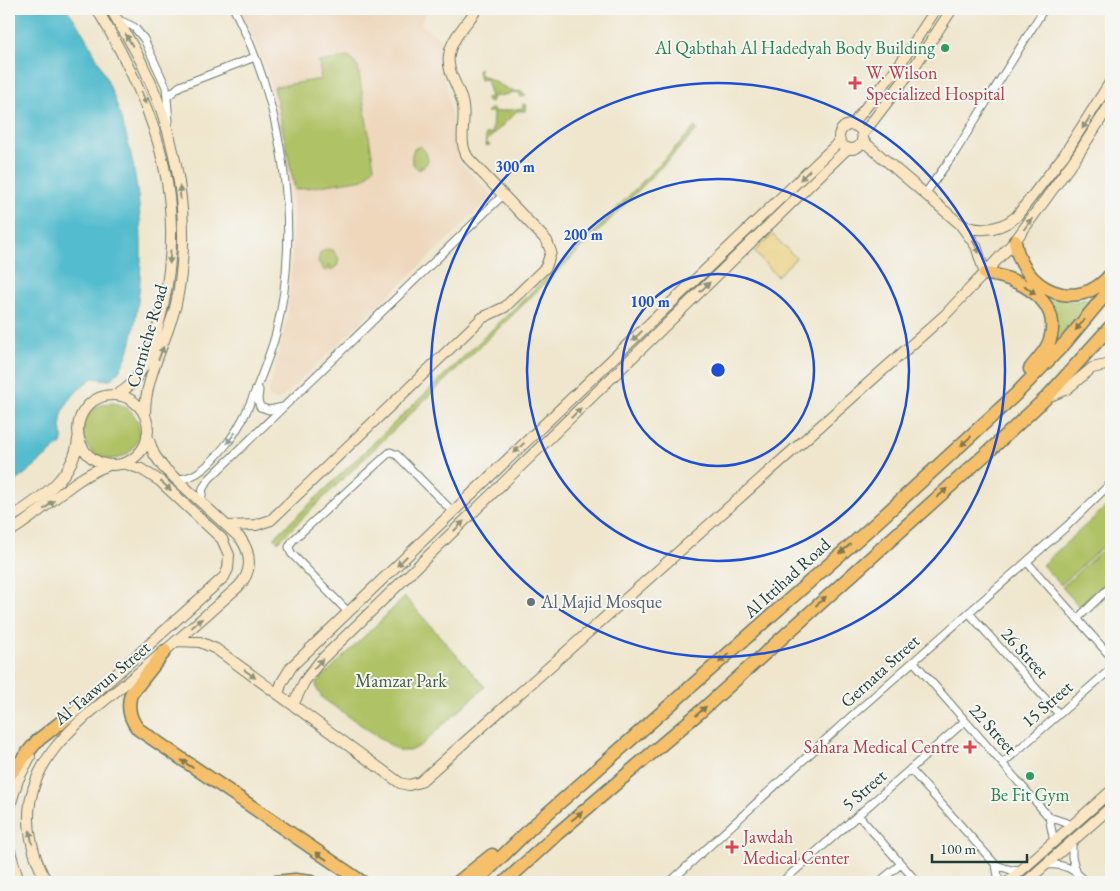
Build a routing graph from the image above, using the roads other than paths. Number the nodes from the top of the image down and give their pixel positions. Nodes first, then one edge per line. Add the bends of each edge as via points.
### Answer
1 (97, 9) edge
2 (111, 9) edge
3 (234, 9) edge
4 (477, 9) edge
5 (936, 9) edge
6 (952, 9) edge
7 (1044, 9) edge
8 (116, 19) junction
9 (255, 57) junction
10 (1111, 81) edge
11 (164, 84) junction
12 (180, 86) junction
13 (167, 98) junction
14 (1111, 103) edge
15 (852, 125) junction
16 (169, 136) junction
17 (862, 138) junction
18 (840, 141) junction
19 (848, 148) junction
20 (503, 194) junction
21 (925, 194) junction
22 (960, 224) junction
23 (1015, 242) junction
24 (985, 274) junction
25 (1111, 274) edge
26 (1111, 288) edge
27 (1111, 326) edge
28 (1111, 364) edge
29 (260, 380) junction
30 (1016, 394) junction
31 (116, 396) junction
32 (1047, 397) junction
33 (286, 406) junction
34 (263, 408) junction
35 (248, 411) junction
36 (145, 416) junction
37 (268, 423) junction
38 (147, 434) junction
39 (78, 436) junction
40 (124, 463) junction
41 (110, 465) junction
42 (175, 479) junction
43 (1111, 484) edge
44 (202, 503) junction
45 (453, 512) junction
46 (9, 519) edge
47 (227, 526) junction
48 (9, 532) edge
49 (238, 536) junction
50 (226, 546) junction
51 (1027, 562) junction
52 (1111, 586) edge
53 (348, 612) junction
54 (969, 613) junction
55 (1077, 619) junction
56 (176, 641) junction
57 (165, 651) junction
58 (1111, 657) edge
59 (914, 662) junction
60 (1111, 668) edge
61 (278, 694) junction
62 (293, 705) junction
63 (1059, 714) junction
64 (65, 719) junction
65 (965, 721) junction
66 (1003, 763) junction
67 (910, 769) junction
68 (9, 776) edge
69 (1111, 791) edge
70 (1111, 807) edge
71 (9, 809) edge
72 (858, 815) junction
73 (1050, 817) junction
74 (1073, 825) junction
75 (532, 827) junction
76 (1054, 842) junction
77 (1072, 842) junction
78 (9, 848) edge
79 (541, 849) junction
80 (901, 864) junction
81 (1046, 865) junction
82 (996, 866) junction
83 (1024, 869) junction
84 (1076, 871) junction
85 (19, 882) edge
86 (48, 882) edge
87 (276, 882) edge
88 (311, 882) edge
89 (362, 882) edge
90 (458, 882) edge
91 (476, 882) edge
92 (505, 882) edge
93 (515, 882) edge
94 (670, 882) edge
95 (782, 882) edge
96 (879, 882) edge
97 (917, 882) edge
98 (999, 882) edge
99 (1008, 882) edge
100 (1026, 882) edge
101 (1086, 882) edge

1 -> 31 main road, Corniche Road via 133,72 153,122 165,171 171,226 168,281 155,334 139,375
2 - 8 main road, Corniche Road
3 - 9 street
4 - 20 main road via 452,44 448,63 462,100 464,152
5 - 15 main road via 900,64
6 - 17 main road
7 - 21 street via 956,151
8 - 11 street via 134,27 141,35
16 -> 8 main road, Corniche Road via 148,76
9 - 12 street
9 - 29 street via 276,127 286,222 281,306
10 -> 22 main road via 1064,155 1016,217 989,229
11 - 12 street
11 - 13 street
12 - 13 street
13 - 16 street
23 -> 14 main road
15 - 17 main road via 859,129
15 - 18 main road via 842,130
36 -> 16 main road, Corniche Road via 146,395 172,320 182,264 179,187
17 - 19 main road via 856,148
17 - 21 main road
18 - 19 main road
18 -> 45 main road
62 -> 19 main road via 304,682 320,661
20 - 33 street
20 - 47 main road via 549,244 551,256 546,267 505,307 482,318 271,520 256,525
21 - 22 main road
22 -> 24 main road via 976,246
23 - 24 main road
23 - 25 highway via 1028,272 1050,290 1062,295 1087,294
24 -> 30 highway via 1007,277 1030,290 1045,304 1052,319 1052,336 1047,347
24 - 62 main road via 938,321 420,782 400,783
26 -> 30 highway, Al Ittihad Road via 1066,342
27 - 32 highway
28 - 32 main road via 1092,368 1067,389
29 - 34 street via 258,396
29 - 35 street
30 -> 75 highway, Al Ittihad Road
31 - 36 main road via 135,404
31 - 39 main road via 100,398 87,407 79,420
79 -> 32 highway via 701,711
33 - 34 street
33 - 37 street
34 - 35 street
34 - 37 street
35 -> 42 street via 232,437 208,464 189,478
36 - 38 main road
37 - 44 street via 206,483 201,493
38 - 40 main road via 138,454
38 - 42 main road via 157,458
39 - 41 main road via 87,454
39 - 46 main road via 75,457 65,474
40 - 41 main road
40 -> 50 main road via 160,481
48 -> 41 main road via 41,511 80,478
42 - 44 main road
43 - 51 street, Gernata Street
44 - 47 main road
45 -> 53 main road
45 - 53 street via 397,455 390,452 293,540 291,552
47 - 49 main road
49 - 50 main road
56 -> 49 main road, Al Taawun Street via 245,578 248,554
50 - 64 main road, Al Taawun Street via 229,564 224,577
51 - 54 street, Gernata Street
51 - 55 street
52 - 55 street
53 - 61 main road via 292,666 284,676
54 - 59 street, Gernata Street
54 - 63 street, 26 Street
55 - 58 street
56 - 57 main road, Al Taawun Street
56 -> 61 main road via 194,640 211,646
86 -> 57 main road, Al Taawun Street via 37,862 29,829 32,792 40,768 71,730
89 -> 57 highway via 138,729 130,716 131,694
59 - 65 street, 22 Street
59 - 94 street, Gernata Street
60 - 63 street, 15 Street
61 - 62 main road
63 - 66 street, 15 Street
64 - 68 highway via 37,741
64 - 71 main road, Al Taawun Street via 24,767
65 - 66 street, 22 Street
65 - 67 street, 5 Street
66 - 73 street, 22 Street
67 - 72 street, 5 Street
67 - 82 street
69 - 74 main road
70 - 77 main road
72 - 80 street
72 - 95 street, 5 Street
73 - 74 street, 22 Street
73 - 76 street
74 - 76 main road
75 - 90 highway via 513,836
75 - 91 highway, Al Ittihad Road
76 - 83 main road
77 - 81 main road
77 - 84 street
78 - 85 main road
79 - 92 highway
79 - 93 highway
80 - 96 street
80 - 97 street
81 - 84 street
81 - 100 main road
82 - 83 street
82 - 98 street
83 - 99 main road
84 - 101 street
87 - 88 highway

